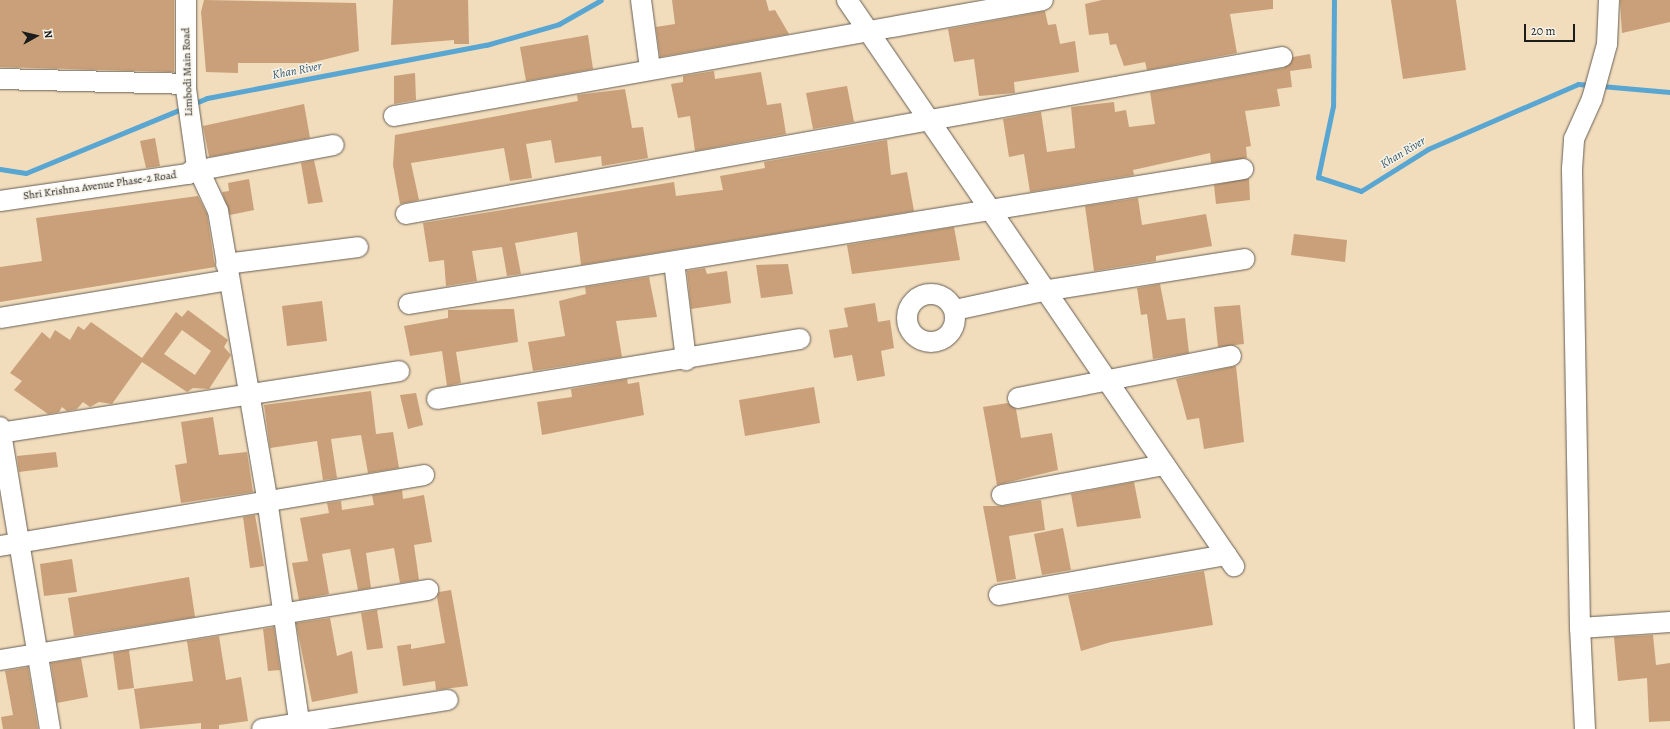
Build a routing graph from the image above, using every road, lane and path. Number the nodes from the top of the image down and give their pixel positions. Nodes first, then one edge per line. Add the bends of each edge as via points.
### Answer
1 (186, 0) edge
2 (641, 0) edge
3 (847, 0) edge
4 (1042, 0) edge
5 (1608, 0) edge
6 (869, 30) junction
7 (1282, 57) dead end
8 (650, 68) junction
9 (0, 79) edge
10 (186, 86) junction
11 (394, 116) dead end
12 (928, 121) junction
13 (334, 145) dead end
14 (198, 168) junction
15 (1243, 169) dead end
16 (0, 201) edge
17 (988, 207) junction
18 (406, 214) dead end
19 (358, 247) dead end
20 (1244, 259) dead end
21 (674, 262) junction
22 (228, 272) junction
23 (1043, 291) junction
24 (409, 304) dead end
25 (954, 310) dead end
26 (0, 318) edge
27 (800, 339) dead end
28 (1231, 356) dead end
29 (686, 360) junction
30 (399, 371) dead end
31 (1106, 381) junction
32 (249, 394) junction
33 (1018, 398) dead end
34 (437, 399) dead end
35 (0, 431) edge
36 (1164, 465) junction
37 (424, 475) dead end
38 (1002, 495) dead end
39 (267, 499) junction
40 (10, 545) edge
41 (428, 590) dead end
42 (999, 595) dead end
43 (284, 614) junction
44 (1670, 622) edge
45 (1580, 628) junction
46 (37, 654) junction
47 (0, 660) edge
48 (448, 700) dead end
49 (300, 726) edge
50 (50, 729) edge
51 (262, 729) edge
52 (1585, 729) edge

1 - 10 street, Limbodi Main Road
2 - 8 street
3 - 6 street
4 - 6 street
5 - 45 street via 1607,44 1592,99 1574,139 1572,169
6 - 8 street
6 - 12 street
7 - 12 street
8 - 11 street
9 - 10 street
10 - 14 street, Limbodi Main Road via 188,117
12 - 17 street
12 - 18 street
13 - 14 street, Shri Krishna Avenue Phase-2 Road
14 - 16 street, Shri Krishna Avenue Phase-2 Road via 188,174
14 - 22 street, Limbodi Main Road via 218,211
15 - 17 street
17 - 21 street
17 - 23 street
19 - 22 street
20 - 23 street
21 - 24 street
21 - 29 street
22 - 26 street
22 - 32 street, Limbodi Main Road
23 - 25 street
23 - 31 street
27 - 29 street
28 - 31 street
29 - 34 street
30 - 32 street
31 - 33 street
31 - 36 street
32 - 35 street
32 - 39 street, Limbodi Main Road
35 - 40 street
36 - 38 street
36 - 42 street via 1231,561
37 - 39 street
39 - 40 street
39 - 43 street, Limbodi Main Road
40 - 46 street
41 - 43 street
43 - 46 street
43 - 49 street, Limbodi Main Road
44 - 45 street
45 - 52 street
46 - 47 street
46 - 50 street
48 - 49 street
49 - 51 street

